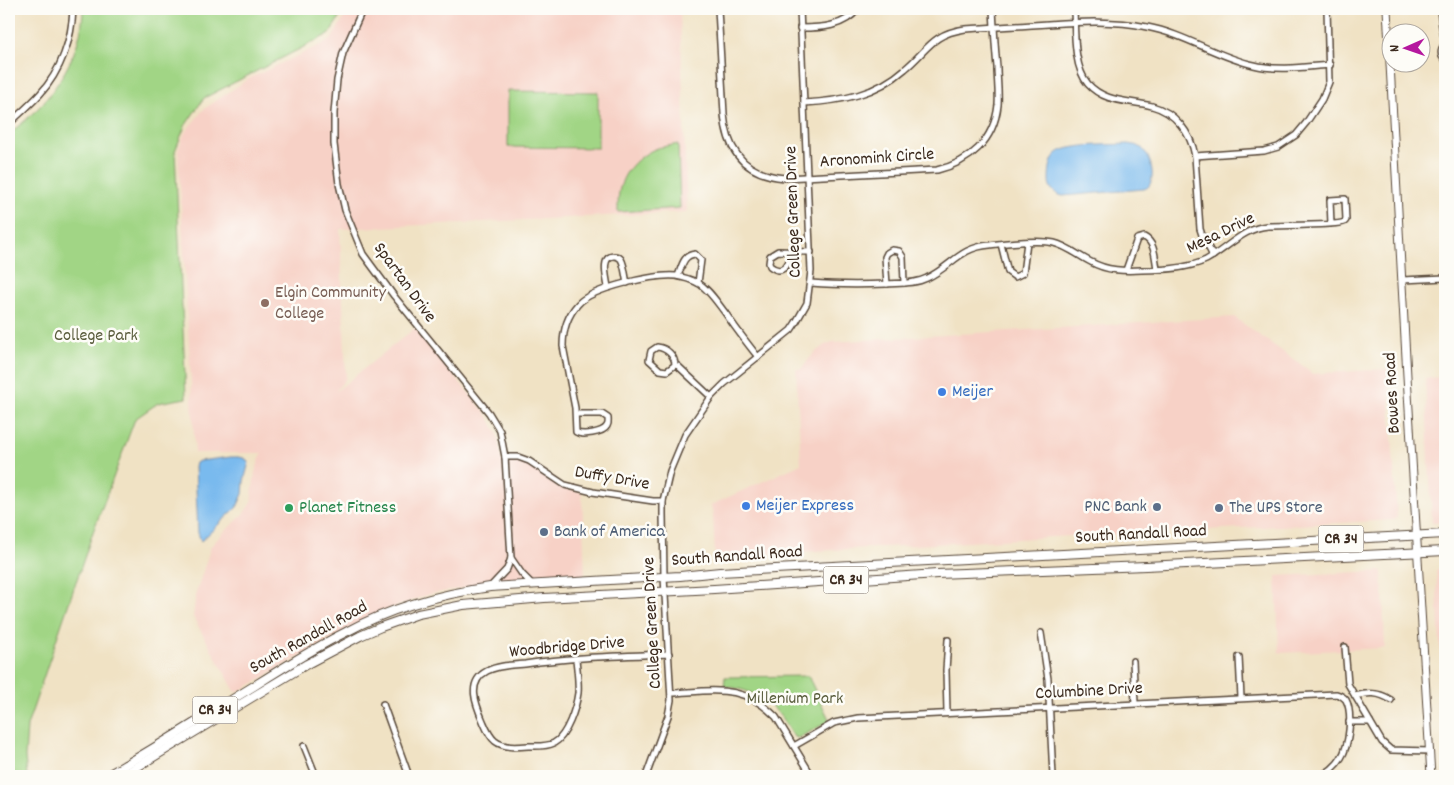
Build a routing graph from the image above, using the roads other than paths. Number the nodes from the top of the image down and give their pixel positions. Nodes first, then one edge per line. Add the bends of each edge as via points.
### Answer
1 (73, 9) edge
2 (365, 9) edge
3 (718, 9) edge
4 (800, 9) edge
5 (858, 9) edge
6 (993, 9) edge
7 (1074, 9) edge
8 (1327, 9) edge
9 (1387, 9) edge
10 (1440, 9) edge
11 (1075, 23) junction
12 (994, 27) junction
13 (800, 28) junction
14 (1445, 43) edge
15 (1445, 60) edge
16 (1330, 65) junction
17 (804, 103) junction
18 (9, 124) edge
19 (1195, 156) junction
20 (807, 177) junction
21 (1331, 224) junction
22 (1027, 242) junction
23 (1001, 244) junction
24 (793, 252) junction
25 (811, 252) junction
26 (1212, 256) junction
27 (1157, 269) junction
28 (1126, 270) junction
29 (678, 276) junction
30 (1445, 278) edge
31 (1402, 280) junction
32 (627, 283) junction
33 (698, 283) junction
34 (811, 283) junction
35 (904, 283) junction
36 (887, 284) junction
37 (608, 287) junction
38 (758, 357) junction
39 (676, 365) junction
40 (711, 397) junction
41 (576, 414) junction
42 (505, 457) junction
43 (663, 501) junction
44 (1445, 534) edge
45 (1417, 535) junction
46 (1445, 551) edge
47 (1418, 552) junction
48 (511, 558) junction
49 (664, 577) junction
50 (533, 585) junction
51 (490, 588) junction
52 (665, 591) junction
53 (1041, 633) dead end
54 (948, 640) dead end
55 (1345, 647) dead end
56 (669, 654) junction
57 (1239, 657) dead end
58 (576, 659) junction
59 (1133, 661) dead end
60 (671, 693) junction
61 (1355, 696) junction
62 (1241, 698) junction
63 (1391, 700) dead end
64 (383, 704) dead end
65 (1135, 704) junction
66 (1049, 708) junction
67 (947, 713) junction
68 (1349, 722) junction
69 (1370, 722) junction
70 (304, 746) dead end
71 (794, 746) junction
72 (1430, 751) junction
73 (106, 776) edge
74 (122, 776) edge
75 (316, 776) edge
76 (409, 776) edge
77 (646, 776) edge
78 (812, 776) edge
79 (1053, 776) edge
80 (1320, 776) edge
81 (1432, 776) edge

1 - 18 street via 70,36 57,69 40,94
2 - 42 street, Spartan Drive via 343,53 337,80 334,144 345,210 363,254 489,413 500,431
3 - 20 street, Aronomink Circle via 725,125 734,151 750,168 770,176
4 - 13 street, College Green Drive
5 - 13 street via 846,20 832,25
6 - 12 street, Aronomink Circle
7 - 11 street
8 - 16 street
9 - 31 main road, Bowes Road
10 - 14 street
11 - 12 street
11 - 16 street via 1149,27 1255,66
11 - 19 street via 1077,56 1088,84 1108,98 1153,106 1171,115 1188,134
12 - 17 street via 946,34 930,43 906,69 868,91 840,100
12 - 20 street, Aronomink Circle via 997,111 985,141 975,152 954,165 937,170
13 - 17 street, College Green Drive
14 - 15 street via 1441,53
16 - 19 street via 1329,82 1322,99 1296,135 1284,144 1258,152
17 - 20 street, College Green Drive
19 - 26 street via 1199,222
20 - 25 street, College Green Drive
21 - 21 street via 1346,220 1345,199 1330,200
21 - 26 street, Mesa Drive via 1256,228
22 - 23 street, Mesa Drive
22 - 23 street via 1023,273 1015,277 1008,272
22 - 28 street, Mesa Drive via 1054,243 1103,267
23 - 35 street, Mesa Drive via 975,247 927,278
24 - 24 street via 778,252 770,256 770,266 778,270 787,266
24 - 25 street
25 - 34 street, College Green Drive
26 - 27 street, Mesa Drive via 1188,266
27 - 28 street, Mesa Drive
27 - 28 street via 1150,240 1144,237 1137,239
29 - 32 street
29 - 33 street
29 - 33 street via 686,257 696,254 701,260
30 - 31 street
31 - 45 main road, Bowes Road
32 - 37 street
32 - 37 street via 622,262 619,257 611,256 605,265
33 - 38 street via 711,295
34 - 36 street, Mesa Drive
34 - 38 street, College Green Drive via 807,303 796,324
35 - 36 street, Mesa Drive
35 - 36 street via 903,257 899,251 892,250 886,257
37 - 41 street via 578,304 564,332
38 - 40 street, College Green Drive
39 - 39 street via 667,351 657,347 651,351 649,360 660,370 667,371
39 - 40 street
40 - 43 street, College Green Drive via 685,435 670,471
41 - 41 street via 602,414 608,418 607,426 581,435 576,432
42 - 43 street, Duffy Drive via 529,461 565,485
42 - 48 street, Spartan Drive
43 - 49 street, College Green Drive
44 - 45 main road, CR 34
45 - 47 main road, Bowes Road
45 - 49 main road, South Randall Road / CR 34
46 - 47 main road, CR 34
47 - 52 main road, South Randall Road / CR 34 via 937,574
47 - 72 main road, Bowes Road
48 - 50 street
48 - 51 street via 507,569
49 - 50 main road, South Randall Road / CR 34
49 - 52 street, College Green Drive
50 - 51 main road, South Randall Road / CR 34
51 - 73 main road, South Randall Road / CR 34 via 416,603 346,631
52 - 56 street, College Green Drive
52 - 74 main road, South Randall Road / CR 34 via 463,605 418,614 353,639
53 - 66 street via 1047,663
54 - 67 street
55 - 61 street via 1348,686
56 - 58 street, Woodbridge Drive
56 - 60 street, College Green Drive
57 - 62 street
58 - 58 street, Woodbridge Drive via 576,703 559,740 552,744 510,747 491,737 474,698 475,686 481,676 491,670 534,662
59 - 65 street
60 - 71 street via 727,691 753,698 776,717
60 - 77 street, College Green Drive via 668,716
61 - 63 street via 1370,693
61 - 69 street
62 - 65 street, Columbine Drive
62 - 68 street, Columbine Drive via 1338,694 1346,701
64 - 76 street
65 - 66 street, Columbine Drive
66 - 67 street, Columbine Drive
66 - 79 street
67 - 71 street, Columbine Drive via 852,718 834,723
68 - 69 street
68 - 80 street via 1348,743 1341,758 1331,770
69 - 72 street via 1391,750
70 - 75 street
71 - 78 street
72 - 81 main road, Bowes Road

